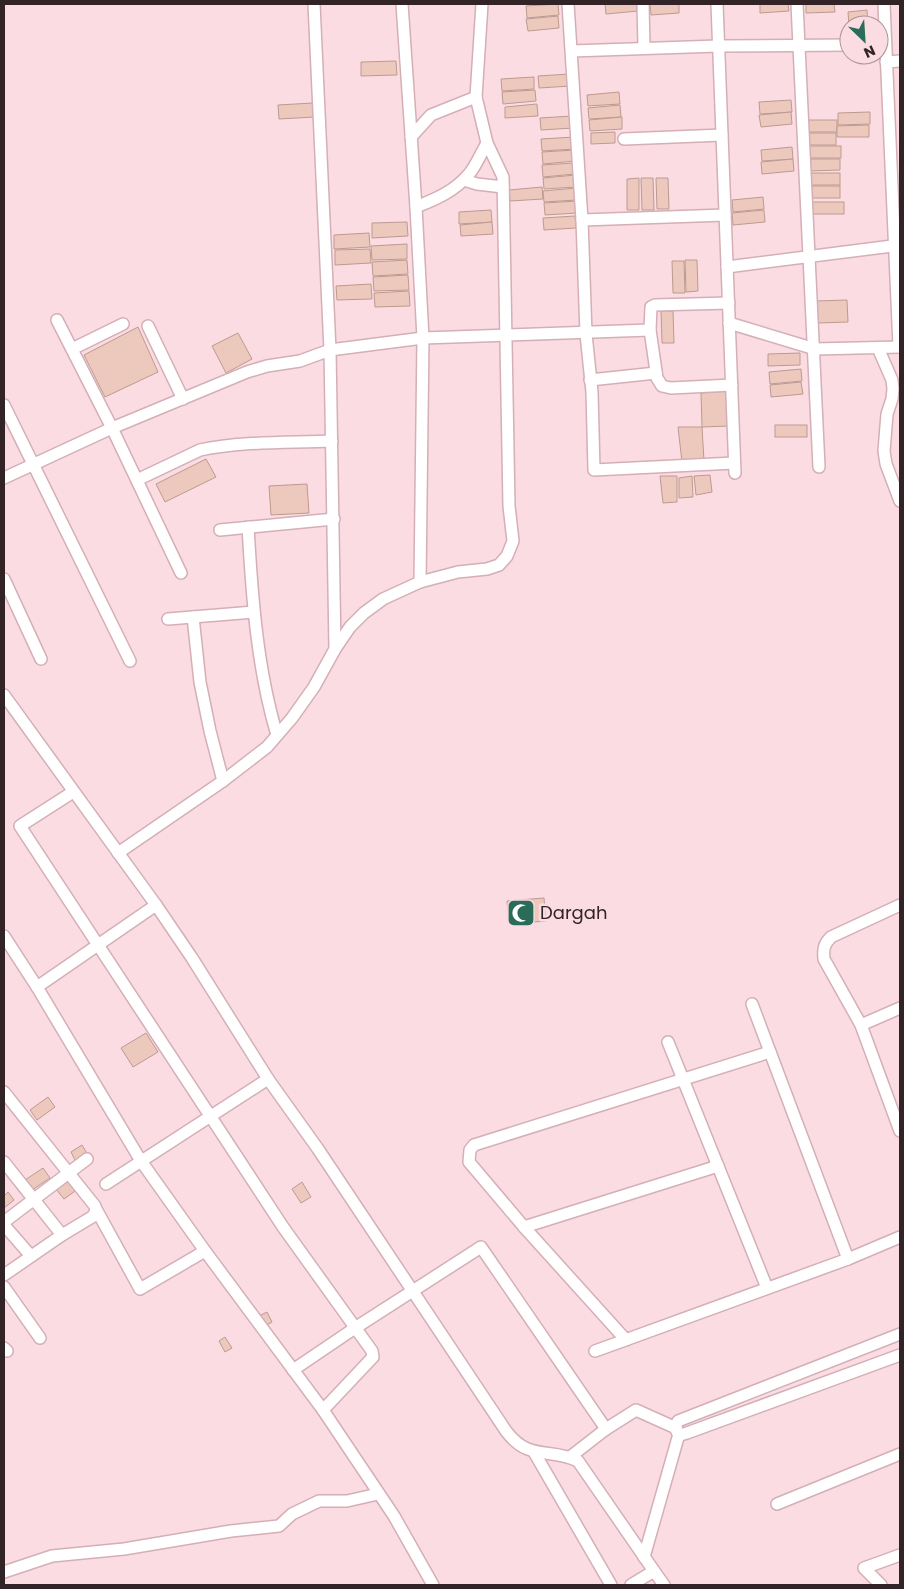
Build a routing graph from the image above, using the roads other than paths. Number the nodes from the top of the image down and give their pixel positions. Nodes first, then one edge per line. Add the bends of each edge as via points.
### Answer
1 (314, 4) edge
2 (402, 4) edge
3 (482, 4) edge
4 (568, 4) edge
5 (643, 4) edge
6 (717, 4) edge
7 (797, 4) edge
8 (718, 46) junction
9 (799, 46) junction
10 (839, 46) edge
11 (644, 48) junction
12 (572, 51) junction
13 (887, 65) edge
14 (476, 96) junction
15 (894, 107) edge
16 (722, 135) junction
17 (412, 137) junction
18 (624, 138) dead end
19 (487, 144) junction
20 (895, 151) edge
21 (464, 180) junction
22 (503, 187) junction
23 (896, 200) edge
24 (416, 207) junction
25 (725, 215) junction
26 (582, 220) junction
27 (897, 245) edge
28 (810, 255) junction
29 (727, 267) junction
30 (898, 294) edge
31 (728, 303) junction
32 (57, 320) dead end
33 (729, 323) junction
34 (124, 324) dead end
35 (148, 326) dead end
36 (650, 330) junction
37 (586, 334) junction
38 (506, 335) junction
39 (422, 338) junction
40 (900, 347) edge
41 (878, 348) junction
42 (72, 349) junction
43 (815, 349) junction
44 (330, 350) junction
45 (656, 373) junction
46 (590, 380) junction
47 (732, 385) junction
48 (183, 399) junction
49 (4, 405) edge
50 (112, 428) junction
51 (332, 441) junction
52 (33, 465) junction
53 (819, 467) dead end
54 (4, 478) edge
55 (137, 480) junction
56 (900, 501) edge
57 (334, 519) junction
58 (248, 527) junction
59 (220, 530) dead end
60 (181, 573) dead end
61 (4, 579) edge
62 (420, 582) junction
63 (254, 612) junction
64 (193, 617) junction
65 (168, 619) dead end
66 (335, 649) junction
67 (41, 660) dead end
68 (130, 661) dead end
69 (4, 695) edge
70 (277, 735) junction
71 (223, 781) junction
72 (73, 792) junction
73 (118, 853) junction
74 (156, 905) junction
75 (900, 905) edge
76 (4, 936) edge
77 (97, 945) junction
78 (37, 987) junction
79 (752, 1004) dead end
80 (900, 1008) edge
81 (861, 1025) junction
82 (668, 1042) dead end
83 (770, 1052) junction
84 (268, 1078) junction
85 (682, 1080) junction
86 (4, 1092) edge
87 (210, 1116) junction
88 (900, 1131) edge
89 (87, 1159) dead end
90 (141, 1161) junction
91 (4, 1162) edge
92 (718, 1166) junction
93 (70, 1172) junction
94 (106, 1184) dead end
95 (34, 1198) junction
96 (96, 1209) junction
97 (4, 1223) edge
98 (524, 1227) junction
99 (62, 1235) junction
100 (900, 1237) edge
101 (205, 1251) junction
102 (31, 1256) junction
103 (848, 1259) junction
104 (4, 1275) edge
105 (4, 1287) edge
106 (767, 1288) junction
107 (413, 1291) junction
108 (355, 1328) junction
109 (900, 1334) edge
110 (40, 1338) dead end
111 (626, 1340) junction
112 (595, 1351) dead end
113 (900, 1355) edge
114 (293, 1370) junction
115 (323, 1410) junction
116 (606, 1429) junction
117 (677, 1431) junction
118 (534, 1452) junction
119 (900, 1454) edge
120 (570, 1457) junction
121 (378, 1494) junction
122 (777, 1504) dead end
123 (900, 1555) edge
124 (644, 1557) junction
125 (4, 1572) edge
126 (654, 1572) junction
127 (433, 1585) edge
128 (612, 1585) edge
129 (631, 1585) edge
130 (664, 1585) edge
131 (881, 1585) edge

1 - 44 street
2 - 17 street
3 - 14 street
4 - 12 street
5 - 11 street
6 - 8 street
7 - 9 street
8 - 9 street
8 - 11 street
8 - 16 street
9 - 10 street
9 - 28 street
11 - 12 street
12 - 26 street
13 - 15 street
14 - 17 street via 431,115
14 - 19 street
15 - 20 street
16 - 18 street
16 - 25 street
17 - 24 street
19 - 21 street
19 - 22 street via 503,177
20 - 23 street
21 - 22 street
21 - 24 street via 440,198
22 - 38 street
23 - 27 street
24 - 39 street
25 - 26 street
25 - 29 street
26 - 37 street
27 - 28 street
27 - 30 street
28 - 29 street
28 - 43 street
29 - 31 street
30 - 40 street
31 - 33 street
31 - 36 street via 651,306
32 - 42 street
33 - 43 street
33 - 47 street
34 - 42 street
35 - 48 street
36 - 37 street
36 - 45 street
37 - 38 street
37 - 46 street
38 - 39 street
38 - 62 street via 509,506 513,541 507,556 499,564
39 - 44 street
39 - 62 street
40 - 41 street
41 - 43 street
41 - 56 street via 892,380 884,451
42 - 50 street
43 - 53 street
44 - 48 street via 300,361 247,372
44 - 51 street
45 - 46 street
45 - 47 street via 662,386 671,388
46 - 47 street via 594,470 734,468
48 - 50 street
49 - 52 street
50 - 52 street
50 - 55 street
51 - 55 street via 210,448
51 - 57 street
52 - 54 street
52 - 68 street
55 - 60 street
57 - 58 street
57 - 66 street
58 - 59 street
58 - 63 street
61 - 67 street
62 - 66 street via 383,599 364,613
63 - 64 street
63 - 70 street via 267,700
64 - 65 street
64 - 71 street via 200,682
66 - 70 street via 314,687
69 - 72 street
70 - 71 street via 267,747
71 - 73 street
72 - 73 street
72 - 77 street via 20,826
73 - 74 street
74 - 77 street
74 - 84 street
75 - 81 street via 831,937 823,949 824,959
76 - 78 street
77 - 78 street
77 - 87 street
78 - 90 street
79 - 83 street
80 - 81 street
81 - 88 street
82 - 85 street
83 - 85 street
83 - 103 street
84 - 87 street
84 - 107 street
85 - 92 street
85 - 98 street via 474,1145 469,1162
86 - 93 street
87 - 90 street
87 - 108 street
89 - 93 street
90 - 94 street
90 - 101 street
91 - 95 street
92 - 98 street
92 - 106 street
93 - 95 street
93 - 96 street
95 - 97 street
95 - 99 street
96 - 99 street via 92,1217
96 - 101 street via 140,1289
97 - 102 street
98 - 111 street
99 - 102 street
100 - 103 street
101 - 114 street
102 - 104 street
103 - 106 street
105 - 110 street
106 - 111 street
107 - 108 street
107 - 116 street via 481,1247
107 - 118 street via 506,1431 522,1447
108 - 114 street
108 - 115 street via 373,1357
109 - 117 street via 678,1421
111 - 112 street
113 - 117 street via 687,1433
114 - 115 street
115 - 121 street
116 - 117 street via 636,1410
116 - 120 street
117 - 124 street
118 - 120 street
118 - 128 street
119 - 122 street
120 - 124 street via 578,1461 591,1477
121 - 125 street via 347,1501 320,1501 292,1514 279,1526 52,1556
121 - 127 street
123 - 131 street via 864,1568
124 - 126 street
126 - 129 street
126 - 130 street

